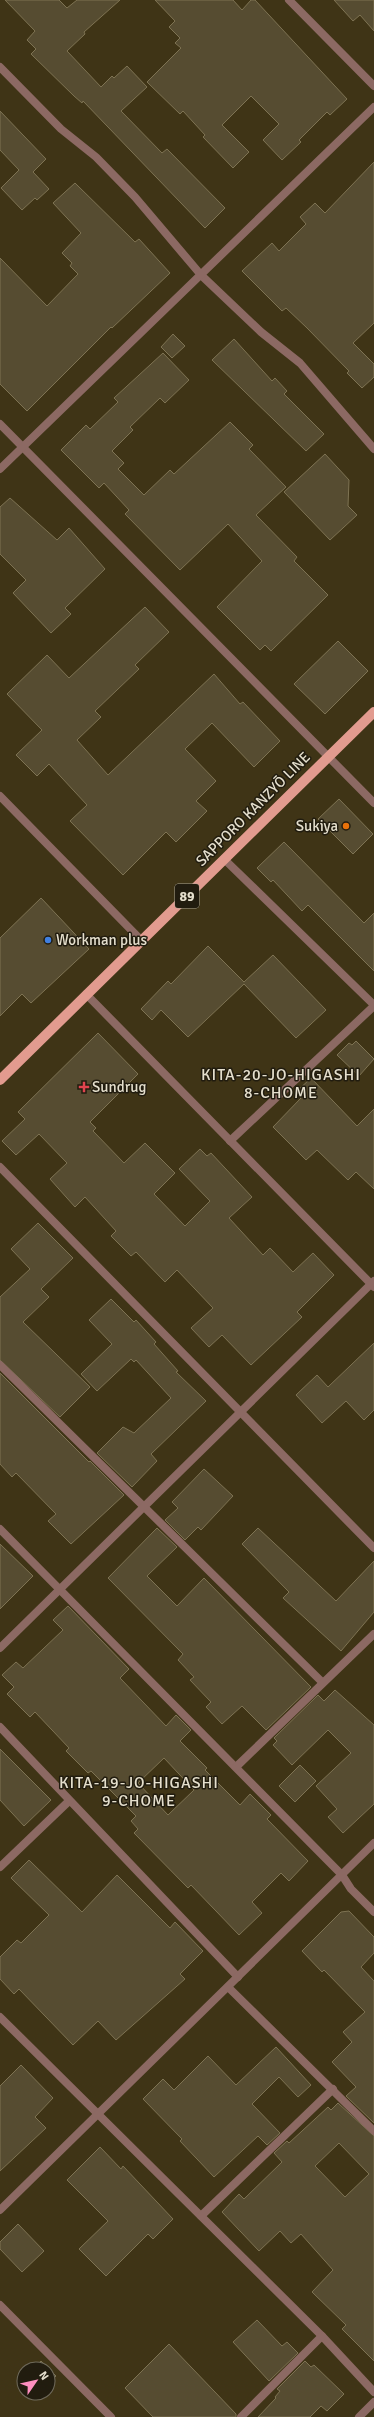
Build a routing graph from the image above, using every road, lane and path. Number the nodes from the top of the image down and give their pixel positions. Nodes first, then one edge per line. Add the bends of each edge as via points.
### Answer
1 (289, 0) edge
2 (0, 67) edge
3 (374, 86) edge
4 (374, 107) edge
5 (201, 275) junction
6 (0, 424) edge
7 (23, 447) junction
8 (374, 449) edge
9 (0, 469) edge
10 (374, 712) edge
11 (328, 757) junction
12 (0, 796) edge
13 (374, 804) edge
14 (224, 859) junction
15 (142, 941) junction
16 (86, 994) junction
17 (374, 1005) edge
18 (0, 1080) edge
19 (230, 1142) junction
20 (0, 1167) edge
21 (373, 1284) edge
22 (0, 1365) edge
23 (241, 1413) junction
24 (145, 1506) junction
25 (0, 1529) edge
26 (374, 1548) edge
27 (60, 1591) junction
28 (374, 1634) edge
29 (0, 1648) edge
30 (322, 1682) junction
31 (0, 1727) edge
32 (236, 1767) junction
33 (69, 1802) junction
34 (374, 1843) edge
35 (0, 1867) edge
36 (342, 1875) junction
37 (374, 1912) edge
38 (238, 1977) junction
39 (228, 1987) junction
40 (0, 2017) edge
41 (333, 2089) junction
42 (97, 2115) junction
43 (374, 2131) edge
44 (0, 2210) edge
45 (201, 2216) junction
46 (0, 2305) edge
47 (322, 2336) junction
48 (374, 2392) edge
49 (374, 2402) edge
50 (111, 2417) edge
51 (241, 2417) edge
52 (359, 2417) edge

1 - 3 street
2 - 5 street via 30,99 96,157
4 - 5 street
5 - 7 street
5 - 8 street via 261,332 300,363
6 - 7 street
7 - 9 street
7 - 11 street
10 - 11 main road, SAPPORO KANZYŌ LINE / 89
11 - 13 street
11 - 14 main road, SAPPORO KANZYŌ LINE / 89
12 - 15 street
14 - 15 main road, SAPPORO KANZYŌ LINE / 89
14 - 17 street
15 - 16 main road, SAPPORO KANZYŌ LINE / 89
16 - 18 main road, SAPPORO KANZYŌ LINE / 89
16 - 19 street
17 - 19 street
19 - 21 street
20 - 23 street
21 - 23 street
22 - 24 street
23 - 24 street
23 - 26 street
24 - 27 street
24 - 30 street
25 - 27 street
27 - 29 street
27 - 32 street
28 - 30 street
30 - 32 street
31 - 33 street
32 - 36 street
33 - 35 street
33 - 38 street
34 - 36 street
36 - 37 street
36 - 38 street
38 - 39 street
39 - 41 street
39 - 42 street
40 - 42 street
41 - 43 street
41 - 45 street
42 - 44 street
42 - 45 street
45 - 47 street
46 - 50 street
47 - 48 street
47 - 51 street
49 - 52 street

